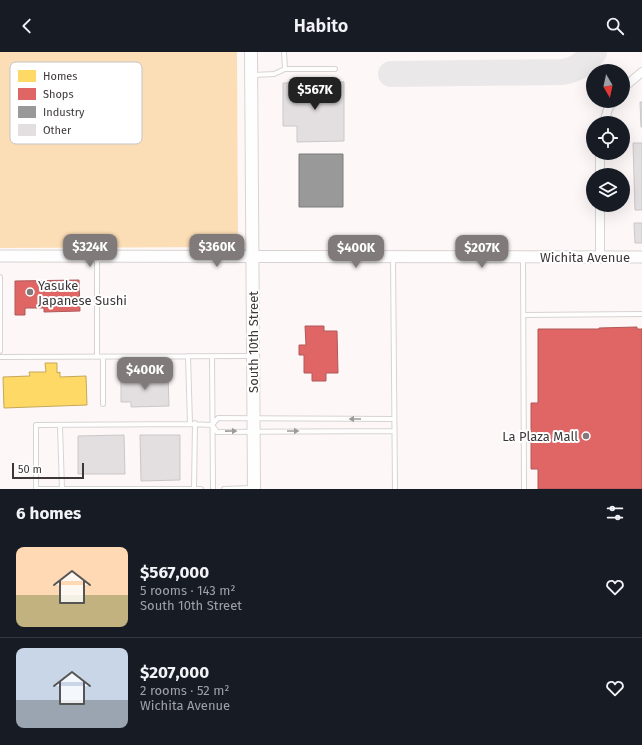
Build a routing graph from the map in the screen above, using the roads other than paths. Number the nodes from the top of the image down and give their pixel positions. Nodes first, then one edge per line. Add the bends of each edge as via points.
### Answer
1 (251, 52) edge
2 (284, 52) edge
3 (285, 68) junction
4 (335, 69) dead end
5 (642, 72) edge
6 (251, 75) junction
7 (630, 82) edge
8 (600, 212) edge
9 (0, 256) edge
10 (96, 256) junction
11 (253, 257) junction
12 (393, 257) junction
13 (524, 257) junction
14 (642, 257) edge
15 (600, 258) junction
16 (0, 277) edge
17 (642, 314) edge
18 (524, 315) junction
19 (0, 351) edge
20 (188, 356) junction
21 (212, 356) junction
22 (253, 356) junction
23 (0, 357) edge
24 (97, 357) junction
25 (103, 357) junction
26 (103, 404) dead end
27 (254, 418) junction
28 (394, 419) junction
29 (195, 423) junction
30 (190, 424) junction
31 (212, 425) junction
32 (60, 426) junction
33 (394, 430) junction
34 (254, 431) junction
35 (36, 489) edge
36 (54, 489) edge
37 (62, 489) edge
38 (105, 489) edge
39 (155, 489) edge
40 (194, 489) edge
41 (201, 489) edge
42 (213, 489) edge
43 (224, 489) edge
44 (254, 489) edge
45 (395, 489) edge
46 (524, 489) edge

1 - 6 main road, South 10th Street
2 - 3 lane
3 - 4 lane
3 - 6 lane via 274,74
5 - 7 street
6 - 11 main road, South 10th Street
8 - 15 street
9 - 10 main road, Wichita Avenue
10 - 11 main road, Wichita Avenue
10 - 24 lane
11 - 12 main road, Wichita Avenue
11 - 22 main road, South 10th Street
12 - 13 main road, Wichita Avenue
12 - 28 lane
13 - 15 main road, Wichita Avenue
13 - 18 lane
14 - 15 main road, Wichita Avenue
16 - 19 lane
17 - 18 lane
18 - 46 lane
20 - 21 lane
20 - 25 lane
20 - 30 lane
21 - 22 lane
21 - 31 lane
22 - 27 main road, South 10th Street
23 - 24 lane
24 - 25 lane
25 - 26 lane
28 -> 27 lane
27 - 31 lane via 218,418
27 - 34 main road, South 10th Street
28 - 33 lane
29 - 30 lane
29 - 31 lane
29 - 40 lane
30 - 32 lane
31 -> 34 lane via 217,432
31 - 42 lane
32 - 35 lane via 36,426
32 - 37 lane
34 -> 33 lane
33 - 45 lane
34 - 44 main road, South 10th Street
35 - 36 lane
36 - 37 lane
37 - 38 lane
38 - 39 lane
39 - 40 lane
40 - 41 lane
43 - 44 lane

